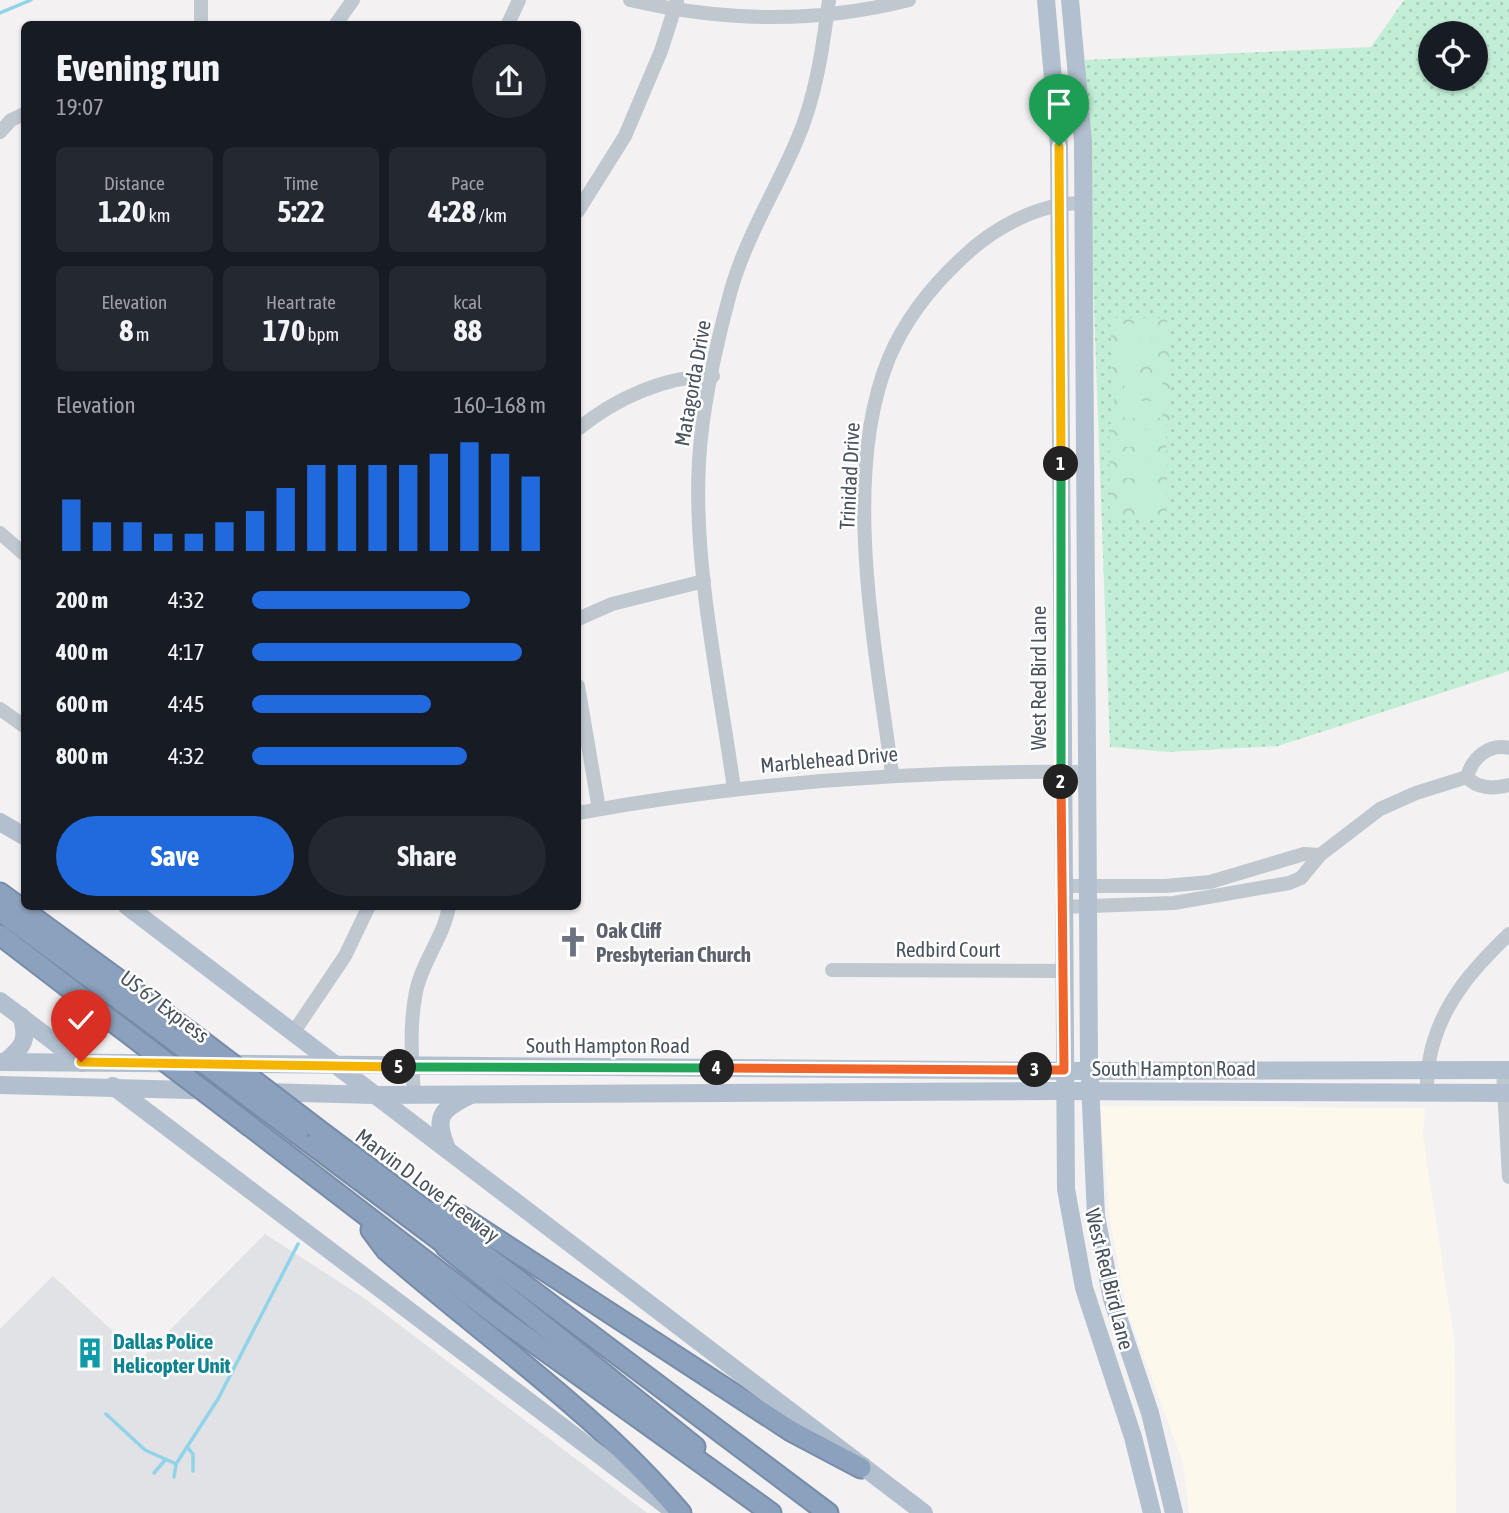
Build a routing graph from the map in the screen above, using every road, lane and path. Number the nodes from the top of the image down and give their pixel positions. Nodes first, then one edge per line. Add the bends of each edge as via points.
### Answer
1 (201, 0) edge
2 (353, 0) edge
3 (519, 0) edge
4 (630, 0) edge
5 (829, 0) edge
6 (909, 0) edge
7 (1046, 0) edge
8 (1070, 0) edge
9 (676, 4) edge
10 (827, 16) junction
11 (201, 21) edge
12 (338, 21) edge
13 (509, 21) edge
14 (21, 115) edge
15 (0, 132) edge
16 (1060, 202) junction
17 (1083, 202) junction
18 (581, 206) edge
19 (713, 376) junction
20 (581, 427) edge
21 (0, 533) edge
22 (21, 551) edge
23 (704, 581) junction
24 (581, 619) edge
25 (581, 704) edge
26 (0, 709) edge
27 (21, 724) edge
28 (1061, 731) junction
29 (1087, 731) junction
30 (1509, 748) edge
31 (1061, 772) junction
32 (1087, 772) junction
33 (892, 774) junction
34 (1468, 777) junction
35 (1509, 785) edge
36 (734, 789) junction
37 (599, 809) junction
38 (581, 812) edge
39 (0, 822) edge
40 (21, 834) edge
41 (1320, 855) junction
42 (1259, 869) junction
43 (1062, 886) junction
44 (1165, 886) junction
45 (1219, 886) junction
46 (1269, 886) junction
47 (1088, 887) junction
48 (0, 893) edge
49 (1165, 903) junction
50 (1062, 907) junction
51 (1088, 907) junction
52 (21, 910) edge
53 (21, 910) edge
54 (132, 910) edge
55 (367, 910) edge
56 (449, 910) edge
57 (0, 911) edge
58 (1509, 934) edge
59 (0, 935) edge
60 (832, 970) dead end
61 (1063, 971) junction
62 (0, 1001) edge
63 (21, 1016) junction
64 (177, 1033) junction
65 (293, 1033) junction
66 (2, 1062) edge
67 (81, 1062) junction
68 (336, 1066) junction
69 (412, 1067) junction
70 (686, 1068) junction
71 (751, 1069) junction
72 (1064, 1070) junction
73 (1429, 1070) junction
74 (1506, 1070) edge
75 (1089, 1071) junction
76 (0, 1085) edge
77 (114, 1088) junction
78 (1064, 1091) junction
79 (1090, 1091) junction
80 (751, 1092) junction
81 (1426, 1092) junction
82 (475, 1093) junction
83 (687, 1093) junction
84 (1507, 1093) edge
85 (375, 1095) junction
86 (414, 1095) junction
87 (307, 1131) junction
88 (424, 1132) junction
89 (447, 1149) junction
90 (1509, 1177) edge
91 (425, 1212) junction
92 (358, 1213) junction
93 (404, 1213) junction
94 (1118, 1321) junction
95 (1095, 1327) junction
96 (861, 1468) junction
97 (811, 1498) junction
98 (767, 1510) edge
99 (679, 1513) edge
100 (828, 1513) edge
101 (923, 1513) edge
102 (1152, 1513) edge
103 (1174, 1513) edge

1 - 11 street
2 - 12 street
3 - 13 street
4 - 9 street
5 - 10 street, Matagorda Drive
6 - 10 street
7 - 16 main road, West Red Bird Lane
8 - 17 main road, West Red Bird Lane via 1082,130
9 - 10 street via 743,18
9 - 18 street via 645,95
10 - 19 street, Matagorda Drive via 798,138 740,264
14 - 15 street
16 - 17 street, Trinidad Drive
16 - 28 main road, West Red Bird Lane
16 - 33 street, Trinidad Drive via 1029,213 988,237 947,272 900,336 880,384 869,429 865,506 869,583
17 - 29 main road, West Red Bird Lane
19 - 20 street via 654,386
19 - 23 street, Matagorda Drive via 699,462
21 - 22 street
23 - 24 street via 612,604
23 - 36 street, Matagorda Drive
25 - 37 street
26 - 27 street
28 - 29 main road
28 - 31 main road, West Red Bird Lane
29 - 32 main road, West Red Bird Lane
30 - 34 street via 1489,748 1470,767
31 - 32 street, Marblehead Drive
31 - 33 street, Marblehead Drive
31 - 43 main road, West Red Bird Lane
32 - 47 main road, West Red Bird Lane
33 - 36 street, Marblehead Drive
34 - 35 street via 1486,787
34 - 41 street via 1380,809
36 - 37 street, Marblehead Drive
37 - 38 street, Marblehead Drive
39 - 40 main road
41 - 42 street via 1304,854
41 - 46 street via 1301,878
42 - 45 street
42 - 46 street
43 - 47 street
43 - 50 main road, West Red Bird Lane
44 - 45 street
44 - 47 street
44 - 49 street
45 - 46 street
45 - 49 street
47 - 51 main road, West Red Bird Lane
48 - 53 highway, Marvin D Love Freeway
49 - 51 street
50 - 51 street
50 - 61 main road, West Red Bird Lane
51 - 75 main road, West Red Bird Lane
52 - 64 highway, Marvin D Love Freeway
54 - 65 main road, Marvin D Love Freeway
55 - 65 street via 345,956
56 - 69 street via 416,991
57 - 64 highway, US 67 Express
58 - 73 street via 1475,967 1450,1003 1432,1044
59 - 92 highway, bridge
60 - 61 street, Redbird Court
61 - 72 main road, West Red Bird Lane
62 - 63 main road
63 - 66 main road via 25,1042
63 - 67 main road
64 - 87 highway, Marvin D Love Freeway, bridge
65 - 68 main road, Marvin D Love Freeway
66 - 67 main road, South Hampton Road
67 - 68 main road, South Hampton Road
67 - 77 main road
68 - 69 main road, South Hampton Road
68 - 85 main road, Marvin D Love Freeway
69 - 70 main road, South Hampton Road
69 - 86 street
70 - 71 main road, South Hampton Road
70 - 83 main road
71 - 72 main road, South Hampton Road
71 - 80 main road
72 - 75 main road, South Hampton Road
72 - 78 main road, West Red Bird Lane
73 - 74 main road, South Hampton Road
73 - 75 main road, South Hampton Road
73 - 81 street
74 - 84 street
75 - 79 main road, West Red Bird Lane
76 - 77 main road, South Hampton Road
77 - 85 main road, South Hampton Road
77 - 99 main road
78 - 79 main road, South Hampton Road
78 - 80 main road, South Hampton Road
78 - 95 main road, West Red Bird Lane via 1067,1199
79 - 81 main road, South Hampton Road
79 - 94 main road, West Red Bird Lane via 1096,1216
80 - 83 main road, South Hampton Road
81 - 84 main road, South Hampton Road
82 - 83 main road, South Hampton Road
82 - 86 main road, South Hampton Road
82 - 89 main road via 443,1112 438,1128
84 - 90 street
85 - 86 main road, South Hampton Road
85 - 88 main road, Marvin D Love Freeway
86 - 88 main road
87 - 91 highway, Marvin D Love Freeway
87 - 93 highway
88 - 89 main road, Marvin D Love Freeway
89 - 96 main road, Marvin D Love Freeway
91 - 96 highway via 461,1216 791,1431
91 - 97 highway, Marvin D Love Freeway
92 - 98 highway
92 - 99 highway via 386,1250 566,1401 655,1481
93 - 97 highway via 782,1488
93 - 98 highway via 672,1426
94 - 95 main road
94 - 103 main road, West Red Bird Lane via 1150,1413
95 - 102 main road, West Red Bird Lane via 1133,1437
96 - 101 main road, Marvin D Love Freeway
97 - 100 highway, Marvin D Love Freeway

